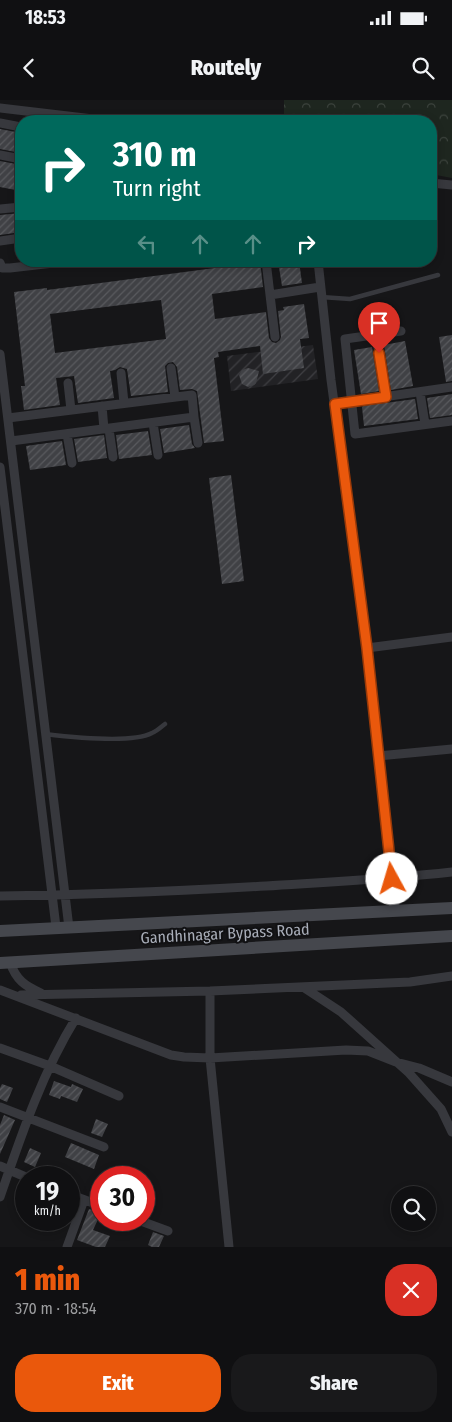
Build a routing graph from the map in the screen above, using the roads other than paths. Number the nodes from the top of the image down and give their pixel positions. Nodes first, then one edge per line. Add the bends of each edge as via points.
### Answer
1 (0, 108) edge
2 (36, 115) edge
3 (0, 123) edge
4 (15, 126) edge
5 (0, 156) edge
6 (15, 158) edge
7 (437, 183) edge
8 (452, 185) edge
9 (15, 208) edge
10 (0, 209) edge
11 (15, 239) edge
12 (0, 241) edge
13 (0, 264) edge
14 (19, 267) edge
15 (267, 267) edge
16 (318, 267) edge
17 (438, 275) dead end
18 (320, 287) junction
19 (270, 295) junction
20 (321, 297) junction
21 (401, 331) dead end
22 (376, 334) junction
23 (275, 337) dead end
24 (0, 354) edge
25 (171, 368) dead end
26 (121, 373) dead end
27 (68, 382) dead end
28 (452, 387) edge
29 (420, 392) junction
30 (176, 397) junction
31 (386, 397) junction
32 (353, 402) junction
33 (124, 403) junction
34 (335, 404) junction
35 (102, 406) junction
36 (71, 410) junction
37 (194, 417) junction
38 (8, 418) junction
39 (452, 421) edge
40 (153, 422) junction
41 (425, 424) junction
42 (106, 429) junction
43 (67, 434) junction
44 (10, 441) junction
45 (198, 443) dead end
46 (158, 455) dead end
47 (113, 457) dead end
48 (72, 463) dead end
49 (0, 467) edge
50 (452, 637) edge
51 (367, 648) junction
52 (166, 724) dead end
53 (46, 734) junction
54 (452, 749) edge
55 (378, 756) junction
56 (452, 872) edge
57 (392, 879) junction
58 (0, 896) edge
59 (52, 896) junction
60 (65, 896) junction
61 (452, 908) edge
62 (395, 911) junction
63 (62, 928) junction
64 (0, 931) edge
65 (452, 936) edge
66 (5, 963) edge
67 (452, 976) edge
68 (303, 987) junction
69 (0, 990) edge
70 (210, 992) junction
71 (14, 995) junction
72 (0, 996) edge
73 (46, 996) junction
74 (76, 1018) junction
75 (0, 1048) edge
76 (210, 1058) junction
77 (396, 1062) junction
78 (50, 1066) junction
79 (452, 1082) edge
80 (119, 1096) dead end
81 (0, 1107) edge
82 (29, 1118) junction
83 (452, 1132) edge
84 (104, 1147) dead end
85 (0, 1166) edge
86 (10, 1170) junction
87 (15, 1172) edge
88 (0, 1198) edge
89 (80, 1198) edge
90 (84, 1200) junction
91 (90, 1202) edge
92 (155, 1226) edge
93 (168, 1231) dead end
94 (70, 1246) edge
95 (229, 1247) edge

1 - 2 street
3 - 4 street
5 - 6 street
7 - 8 street
9 - 10 street
11 - 12 street
13 - 14 street via 2,268
15 - 19 street
16 - 18 street
17 - 20 lane via 350,299
18 - 19 street
18 - 20 street
19 - 23 street
20 - 34 street
21 - 22 street
22 - 31 street
22 - 32 street via 345,339
24 - 38 street
25 - 30 street
26 - 33 street
27 - 36 street
28 - 29 street
29 - 31 street
29 - 41 street
30 - 33 street
30 - 37 street via 192,395
31 - 32 street
32 - 34 street
32 - 41 street via 356,434
33 - 35 street
34 - 51 street
35 - 36 street
35 - 42 street
36 - 38 street
37 - 40 street
37 - 45 street
38 - 44 street
39 - 41 street
40 - 42 street
40 - 46 street
42 - 43 street
42 - 47 street
43 - 44 street
43 - 48 street
44 - 53 street
49 - 59 street
50 - 51 street
51 - 55 street
52 - 53 lane via 151,734 131,738
53 - 60 street
54 - 55 street
55 - 57 street
56 - 57 street
57 - 60 street
57 - 62 street
58 - 59 street
59 - 60 street
59 - 63 street
60 - 63 street
61 - 62 main road, Gandhinagar Bypass Road
62 - 63 main road, Gandhinagar Bypass Road
63 - 64 main road, Gandhinagar Bypass Road
65 - 66 main road, Gandhinagar Bypass Road
66 - 73 street via 27,987
67 - 68 street via 410,982
68 - 70 street
68 - 77 street via 341,1012
69 - 71 street
70 - 73 street
70 - 76 street
71 - 72 street
71 - 73 street
71 - 74 street
74 - 76 street via 171,1055
74 - 78 street
75 - 78 street
76 - 77 street via 346,1050 368,1051
76 - 95 street
77 - 79 street
77 - 83 street via 440,1109
78 - 80 street
78 - 82 street
81 - 82 street
82 - 84 street
82 - 86 street
85 - 86 street
86 - 87 street
86 - 88 street
89 - 90 street
90 - 91 street
90 - 94 street
92 - 93 street

